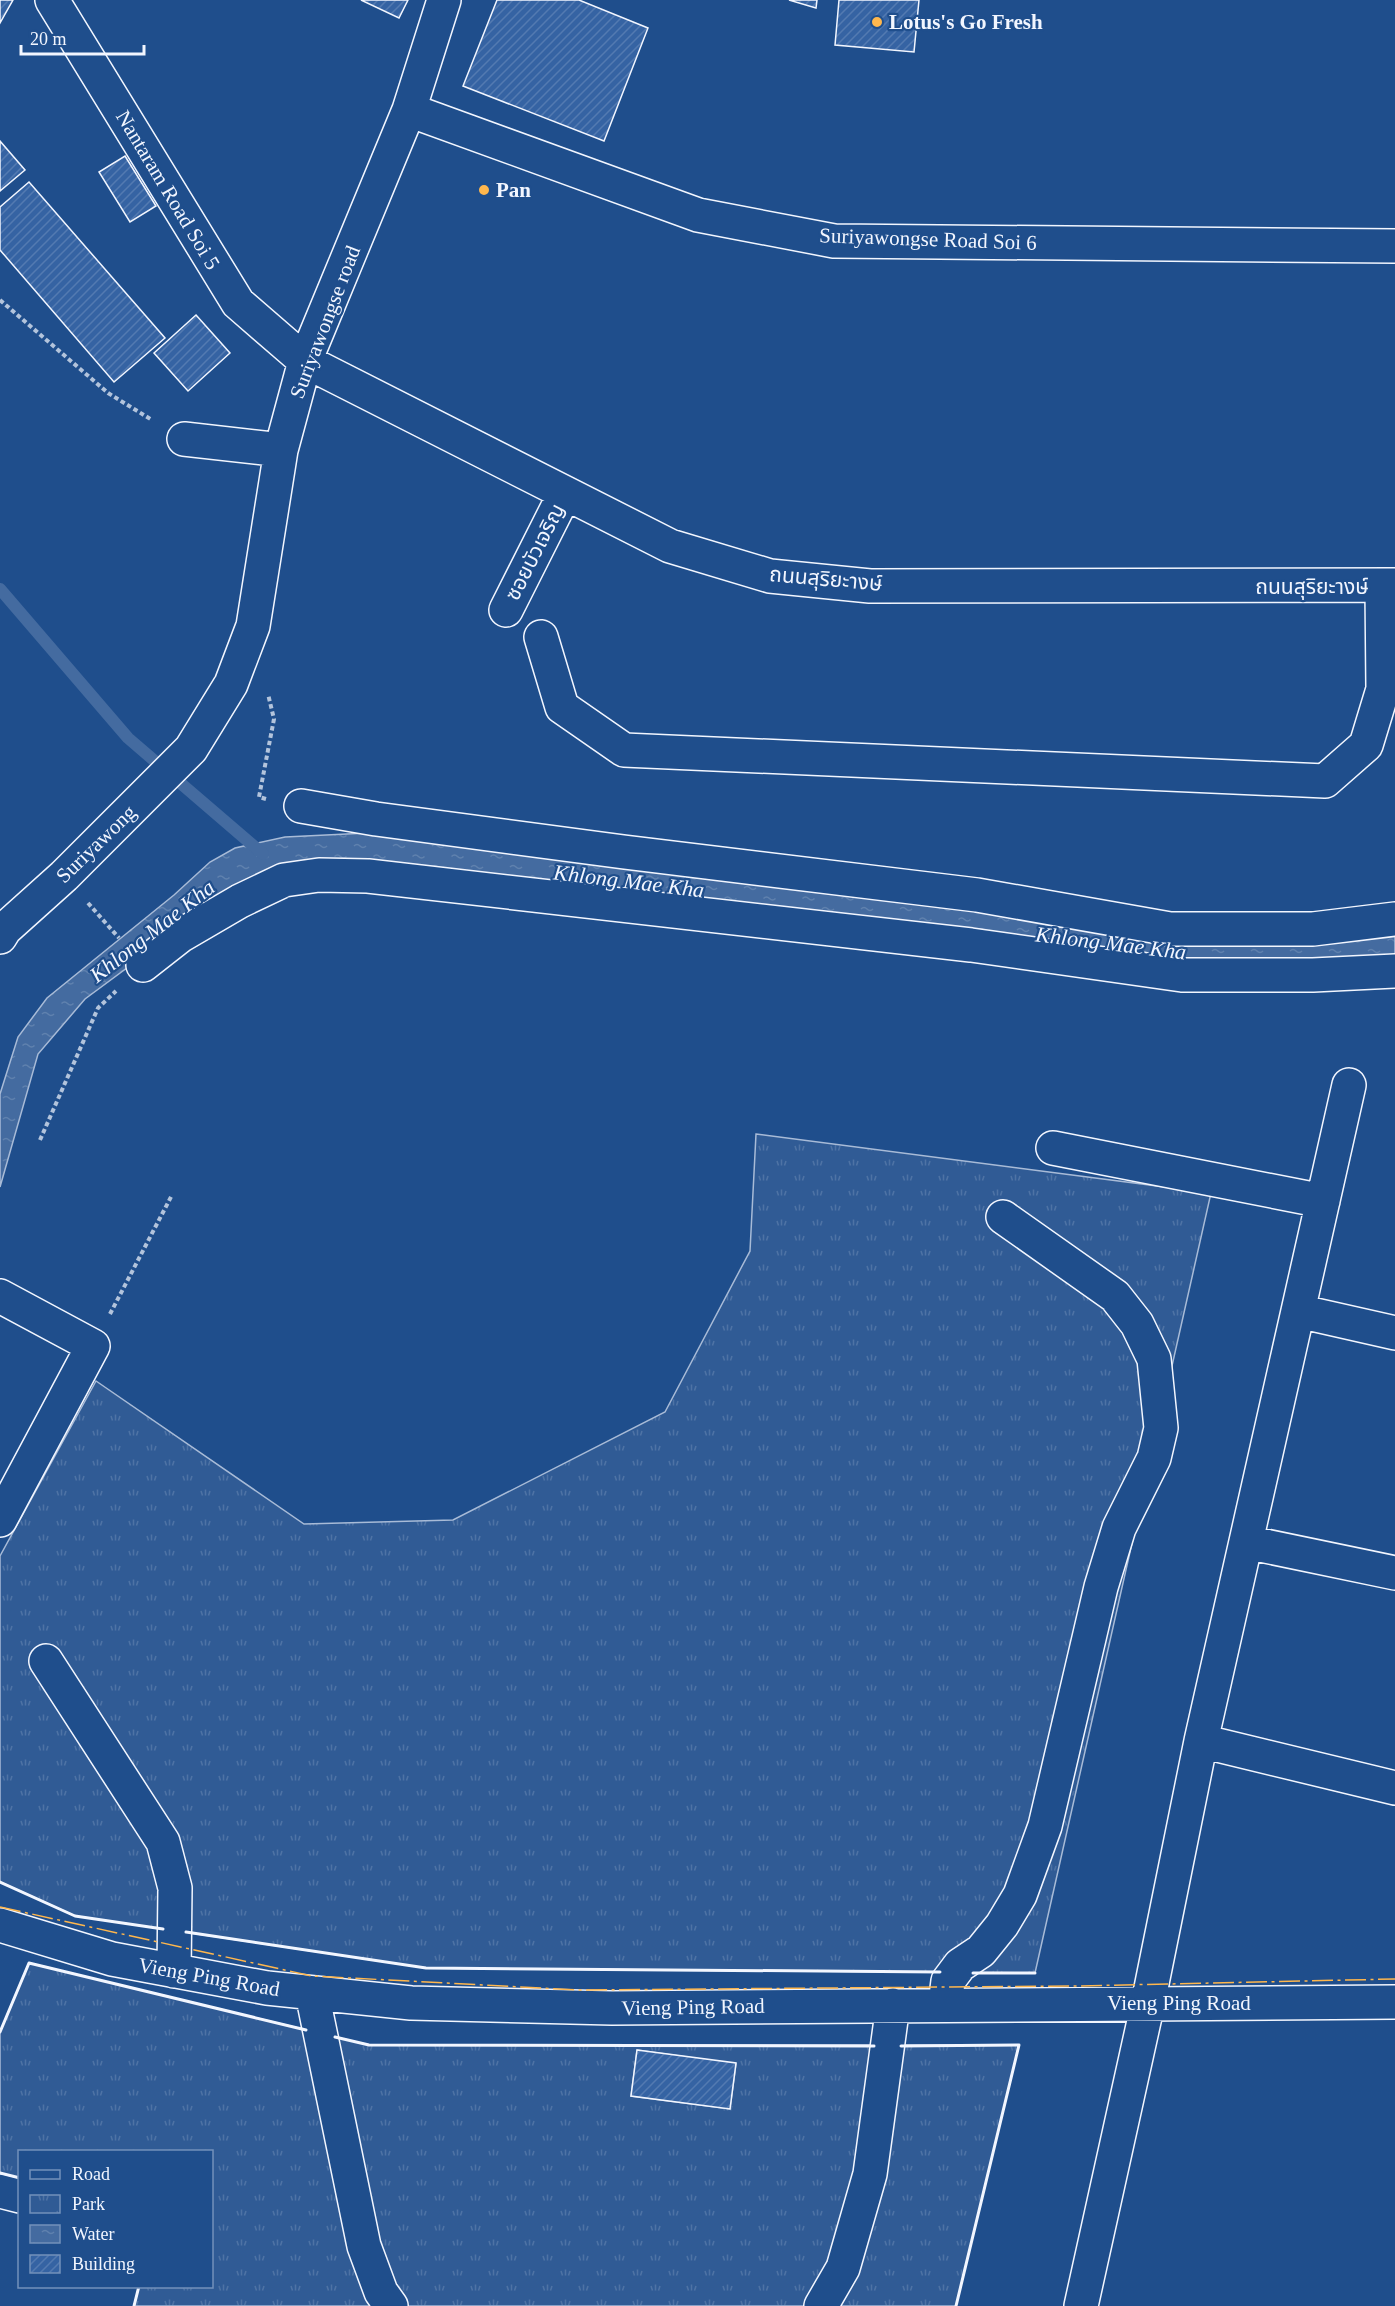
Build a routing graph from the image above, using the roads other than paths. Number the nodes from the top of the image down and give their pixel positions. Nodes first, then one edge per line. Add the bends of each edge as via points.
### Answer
1 (52, 0) edge
2 (444, 0) edge
3 (409, 110) junction
4 (1395, 246) edge
5 (305, 361) junction
6 (184, 439) road end
7 (281, 450) junction
8 (564, 495) junction
9 (1388, 586) edge
10 (506, 610) dead end
11 (541, 638) dead end
12 (191, 749) joint
13 (301, 806) dead end
14 (1395, 919) edge
15 (2, 930) edge
16 (143, 965) road end
17 (1395, 971) edge
18 (1348, 1085) dead end
19 (1053, 1148) dead end
20 (1323, 1201) junction
21 (1003, 1217) dead end
22 (0, 1296) edge
23 (1298, 1311) junction
24 (1395, 1333) edge
25 (0, 1520) edge
26 (1246, 1542) junction
27 (1395, 1573) edge
28 (46, 1661) dead end
29 (1202, 1742) junction
30 (1395, 1788) edge
31 (0, 1925) edge
32 (174, 1971) junction
33 (312, 1993) junction
34 (1395, 2002) edge
35 (1148, 2003) junction
36 (945, 2005) junction
37 (893, 2006) junction
38 (0, 2191) edge
39 (18, 2196) edge
40 (391, 2306) edge
41 (821, 2306) edge
42 (1081, 2306) edge

1 - 5 street, Nantaram Road Soi 5 via 238,303
2 - 3 street, Suriyawongse road
3 - 4 street, Suriyawongse Road Soi 6 via 698,215 834,241
3 - 5 street, Suriyawongse road
5 - 7 street, Suriyawongse road
5 - 8 street, ถนนสุริยะางษ์
6 - 7 street
7 - 12 street, Suriyawongse road via 253,626 231,684
8 - 9 street, ถนนสุริยะางษ์ via 670,546 770,576 870,585
8 - 10 street, ซอยบัวเจริญ
9 - 11 street via 1383,688 1366,746 1325,781 624,750 562,707
12 - 15 street, Suriyawong via 118,824
13 - 14 street via 624,852 977,895 1170,929 1313,929
16 - 17 street via 180,936 240,901 284,880 319,875 368,876 971,945 1182,975
18 - 20 street
19 - 20 street
20 - 23 street
21 - 36 street via 1115,1296 1137,1324 1154,1359 1161,1428 1154,1458 1119,1528 1101,1587 1045,1826 1020,1894 1002,1925 948,1981
22 - 25 street via 93,1346
23 - 24 street
23 - 26 street
26 - 27 street
26 - 29 street
28 - 32 street via 163,1842 175,1888
29 - 30 street
29 - 35 street
31 - 32 street, Vieng Ping Road via 112,1959
32 - 33 street, Vieng Ping Road
33 - 37 street, Vieng Ping Road via 411,2003 612,2008
33 - 40 street via 364,2246 381,2292
34 - 35 street, Vieng Ping Road
35 - 36 street, Vieng Ping Road
35 - 42 street
36 - 37 street, Vieng Ping Road
37 - 41 street via 870,2174 843,2268
38 - 39 street

